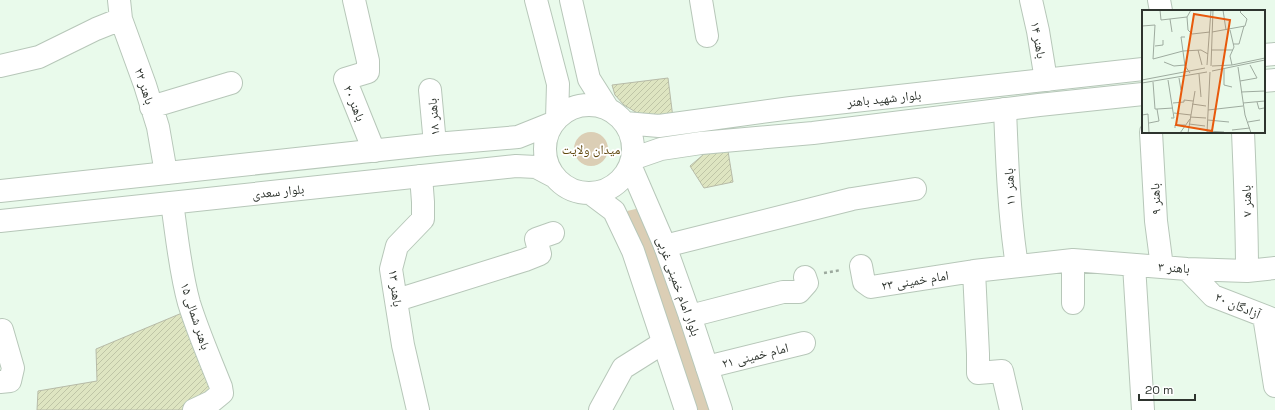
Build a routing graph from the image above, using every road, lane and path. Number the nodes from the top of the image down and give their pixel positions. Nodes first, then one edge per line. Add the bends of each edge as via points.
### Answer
1 (354, 0) edge
2 (536, 0) edge
3 (571, 0) edge
4 (701, 0) edge
5 (1031, 0) edge
6 (1159, 0) edge
7 (120, 10) edge
8 (1160, 10) edge
9 (707, 36) dead end
10 (1275, 54) edge
11 (1265, 55) edge
12 (0, 66) edge
13 (1142, 69) edge
14 (1046, 80) junction
15 (1275, 80) edge
16 (1265, 81) edge
17 (231, 83) dead end
18 (430, 90) dead end
19 (1142, 94) edge
20 (151, 107) junction
21 (608, 109) junction
22 (1005, 109) junction
23 (555, 121) junction
24 (625, 124) junction
25 (1151, 133) edge
26 (1243, 133) edge
27 (435, 144) junction
28 (374, 151) junction
29 (631, 162) junction
30 (166, 173) junction
31 (421, 176) junction
32 (555, 177) junction
33 (915, 189) dead end
34 (0, 191) edge
35 (590, 194) junction
36 (172, 203) junction
37 (0, 221) edge
38 (553, 233) dead end
39 (665, 246) junction
40 (1073, 260) junction
41 (1134, 264) junction
42 (861, 266) joint
43 (1017, 266) junction
44 (1162, 267) junction
45 (1275, 268) edge
46 (1187, 269) junction
47 (974, 271) junction
48 (1247, 271) junction
49 (805, 277) joint
50 (397, 300) junction
51 (1073, 303) dead end
52 (690, 316) junction
53 (1270, 318) edge
54 (2, 330) dead end
55 (804, 342) dead end
56 (664, 345) junction
57 (707, 367) junction
58 (0, 382) edge
59 (1275, 386) edge
60 (194, 410) edge
61 (418, 410) edge
62 (600, 410) edge
63 (686, 410) edge
64 (721, 410) edge
65 (1011, 410) edge
66 (1143, 410) edge

1 - 28 street, باهنر ۲۰ via 368,61 368,72 345,79
2 - 23 street via 558,84
3 - 21 street via 589,79
4 - 9 street
5 - 14 street, باهنر ۱۴
6 - 8 street
7 - 12 street via 96,29 39,57
7 - 20 street, باهنر ۲۲
10 - 11 street
13 - 14 street, بلوار شهید باهنر
14 - 24 street, بلوار شهید باهنر via 791,108 659,126
15 - 16 street
17 - 20 street
18 - 27 street, باهنر ۱۸
19 - 22 street, بلوار شهید باهنر
20 - 30 street, باهنر ۲۲ via 158,127
21 - 23 street via 594,105 579,106 565,112
21 - 24 street
22 - 29 street, بلوار شهید باهنر via 813,133 701,143 661,149
22 - 43 street, باهنر ۱۱ via 1011,227
23 - 27 street via 518,137
23 - 32 street via 547,136 545,152 548,165
24 - 29 street via 633,145
25 - 44 street, باهنر ۹ via 1156,221
26 - 48 street, باهنر ۷
27 - 28 street
28 - 30 street
29 - 35 street via 626,174 615,185
29 - 39 street, بلوار امام خمینی غربی
30 - 34 street
30 - 36 street, باهنر ۲۲
31 - 32 street, بلوار سعدی via 516,166 536,168
31 - 36 street, بلوار سعدی
31 - 50 street, باهنر ۱۳ via 423,219 397,246 391,269
32 - 35 street via 564,186 576,192
33 - 39 street via 852,199
35 - 56 street via 614,211 633,251
36 - 37 street, بلوار سعدی
36 - 60 street, باهنر شمالی ۱۵ via 181,269 189,302 200,337 222,387 222,393
38 - 50 street via 536,239 540,254
39 - 52 street, بلوار امام خمینی غربی
40 - 41 street, باهنر ۳
40 - 43 street, امام خمینی ۲۳
40 - 51 street
41 - 44 street, باهنر ۳
41 - 66 street
42 - 47 street, امام خمینی ۲۳ via 864,282 871,287
42 - 49 path
43 - 47 street, امام خمینی ۲۳
44 - 46 street, باهنر ۳
45 - 48 street, باهنر ۳
46 - 48 street, باهنر ۳
46 - 53 street, آزادگان ۲۰ via 1213,296
47 - 65 street via 978,373 1002,371
49 - 52 street via 807,282 799,292 783,292
50 - 61 street, باهنر ۱۳ via 403,345
52 - 57 street, بلوار امام خمینی غربی
53 - 59 street
54 - 58 street via 13,368 10,381
55 - 57 street, امام خمینی ۲۱
56 - 62 street via 658,346 623,368
56 - 63 street
57 - 64 street, بلوار امام خمینی غربی

